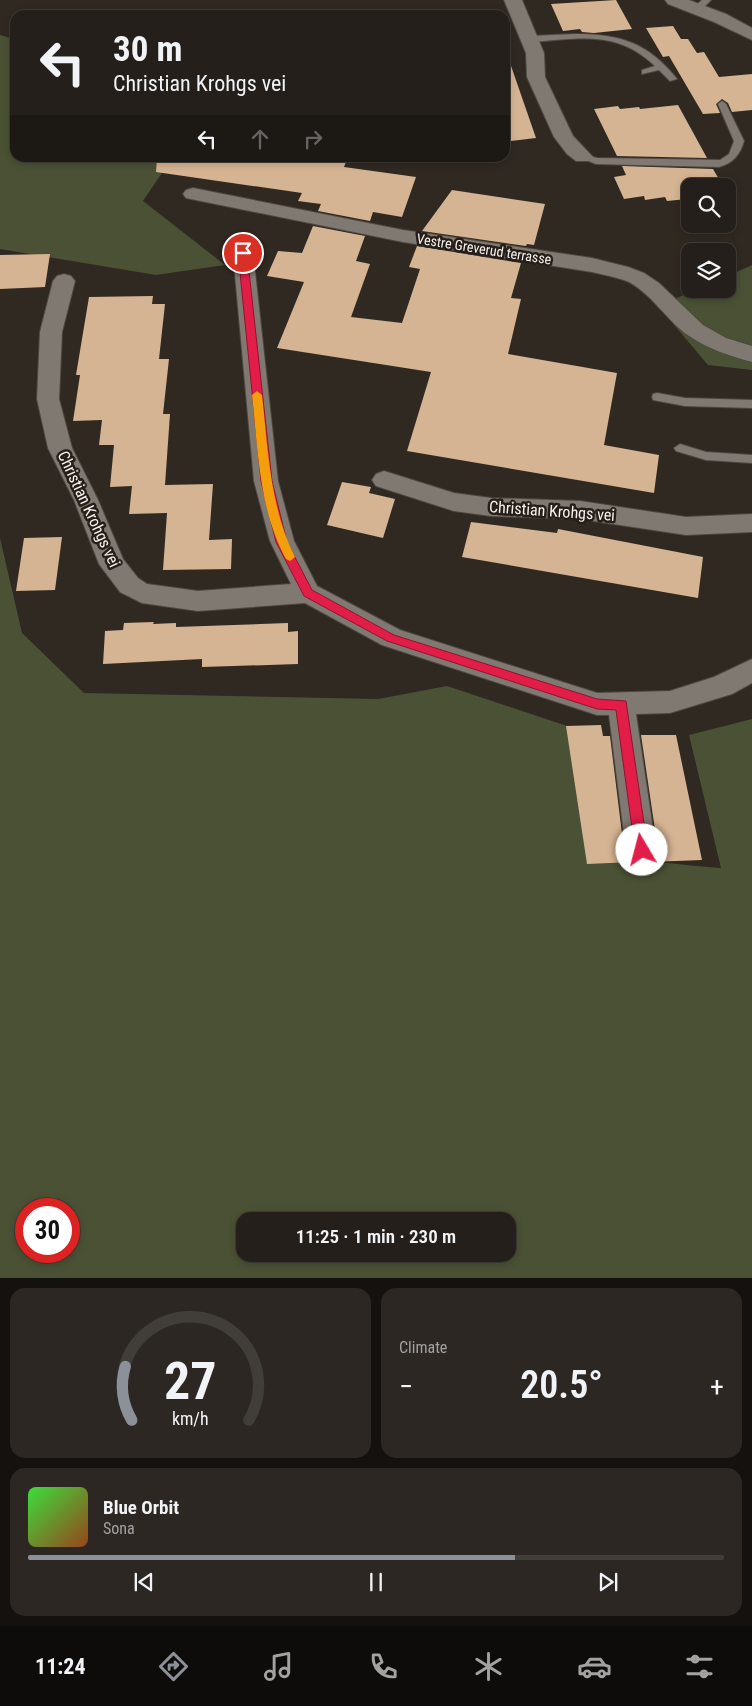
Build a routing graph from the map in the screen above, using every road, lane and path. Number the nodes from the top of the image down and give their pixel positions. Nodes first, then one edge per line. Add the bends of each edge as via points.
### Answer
1 (513, 0) edge
2 (674, 0) edge
3 (702, 4) edge
4 (752, 35) edge
5 (530, 39) junction
6 (660, 67) junction
7 (645, 72) dead end
8 (673, 78) dead end
9 (722, 104) dead end
10 (583, 157) joint
11 (192, 194) dead end
12 (243, 253) dead end
13 (64, 281) dead end
14 (752, 354) edge
15 (657, 397) dead end
16 (752, 404) edge
17 (680, 448) dead end
18 (752, 459) edge
19 (384, 480) dead end
20 (752, 523) edge
21 (308, 593) junction
22 (752, 670) edge
23 (621, 705) junction
24 (642, 850) dead end

1 - 5 street
2 - 3 street
3 - 4 street
5 - 6 lane via 620,40 642,51
5 - 10 street via 535,53 536,77 564,137
6 - 7 lane
6 - 8 lane
9 - 10 lane via 739,141 736,153 727,162 596,161
11 - 14 street, Vestre Greverud terrasse via 403,236 621,272 652,288 690,326 732,350
12 - 21 street via 266,481 282,542
13 - 21 street, Christian Krohgs vei via 51,332 48,399 60,448 112,564 129,585 142,593 198,601
15 - 16 lane via 685,402
17 - 18 lane via 706,456
19 - 20 street, Christian Krohgs vei via 454,502 491,507 580,510 686,526
21 - 23 street via 391,638 597,704
22 - 23 street via 722,686 670,702
23 - 24 street

